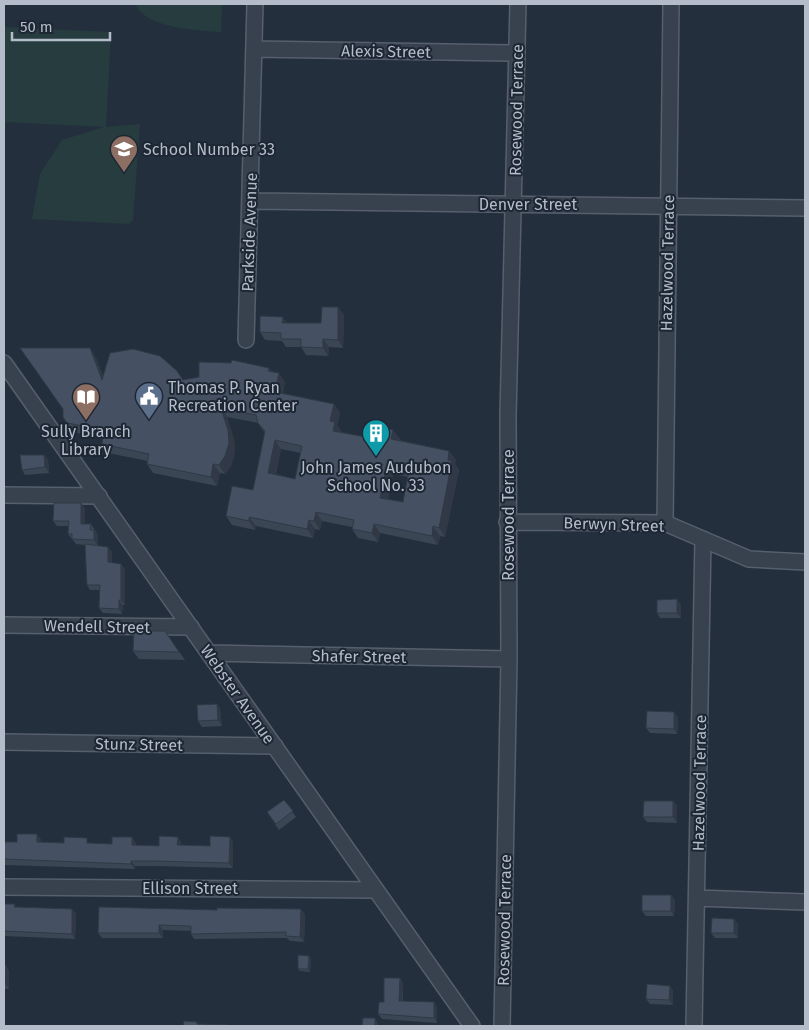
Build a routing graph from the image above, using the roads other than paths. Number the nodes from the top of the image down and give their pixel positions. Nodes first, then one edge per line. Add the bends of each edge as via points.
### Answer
1 (255, 4) edge
2 (518, 4) edge
3 (671, 4) edge
4 (254, 49) junction
5 (517, 53) junction
6 (251, 201) junction
7 (514, 204) junction
8 (668, 205) junction
9 (805, 208) edge
10 (246, 340) dead end
11 (4, 363) edge
12 (4, 495) edge
13 (99, 496) junction
14 (507, 522) junction
15 (665, 523) junction
16 (703, 539) junction
17 (805, 562) edge
18 (4, 625) edge
19 (191, 627) junction
20 (209, 653) junction
21 (509, 658) junction
22 (4, 742) edge
23 (275, 746) junction
24 (4, 887) edge
25 (376, 890) junction
26 (696, 898) junction
27 (805, 902) edge
28 (472, 1026) edge
29 (502, 1026) edge
30 (694, 1026) edge

1 - 4 street, Parkside Avenue
2 - 5 street, Rosewood Terrace
3 - 8 street, Hazelwood Terrace
4 - 5 street, Alexis Street
4 - 6 street, Parkside Avenue
5 - 7 street, Rosewood Terrace
6 - 7 street, Denver Street
6 - 10 street, Parkside Avenue
7 - 8 street, Denver Street
7 - 14 street, Rosewood Terrace
8 - 9 street, Denver Street
8 - 15 street, Hazelwood Terrace
11 - 13 street, Webster Avenue
12 - 13 street
13 - 19 street, Webster Avenue
14 - 15 street, Berwyn Street
14 - 21 street, Rosewood Terrace
15 - 16 street, Berwyn Street
16 - 17 street, Berwyn Street via 749,559
16 - 26 street, Hazelwood Terrace
18 - 19 street, Wendell Street
19 - 20 street, Webster Avenue
20 - 21 street, Shafer Street
20 - 23 street, Webster Avenue
21 - 29 street, Rosewood Terrace
22 - 23 street, Stunz Street
23 - 25 street, Webster Avenue
24 - 25 street, Ellison Street
25 - 28 street, Webster Avenue
26 - 27 street
26 - 30 street, Hazelwood Terrace

